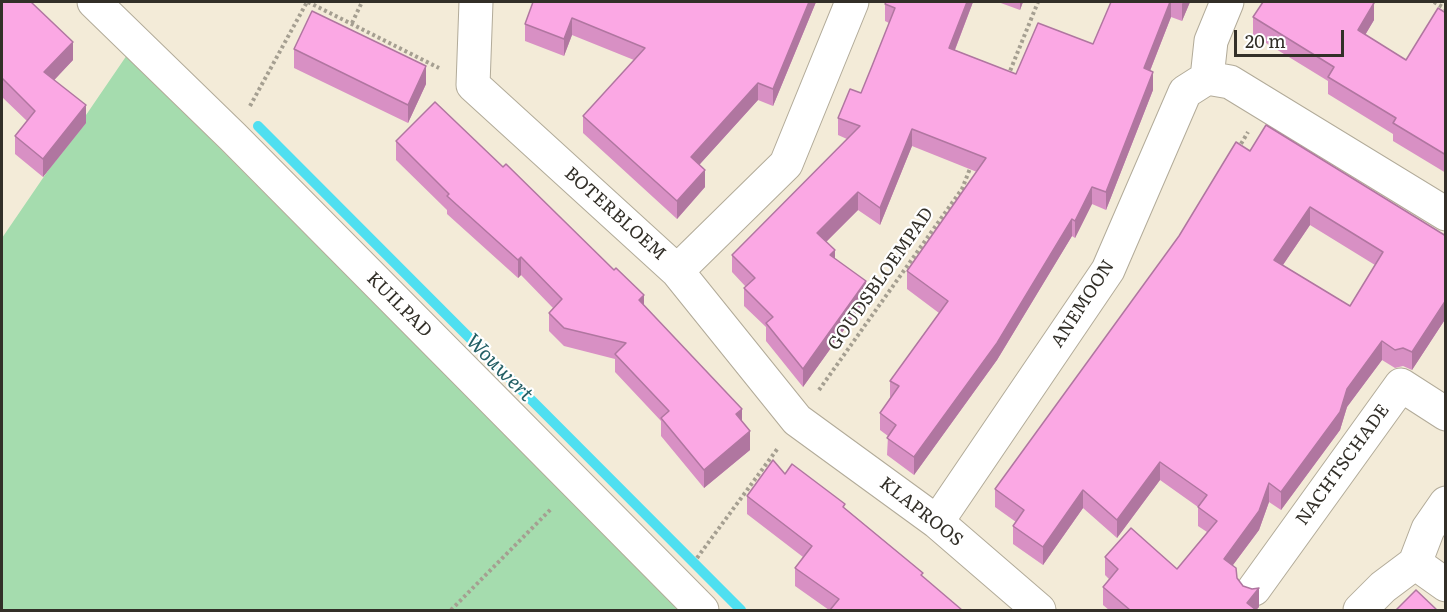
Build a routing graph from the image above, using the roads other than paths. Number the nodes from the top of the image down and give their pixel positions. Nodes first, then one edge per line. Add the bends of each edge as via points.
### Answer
1 (94, 2) edge
2 (476, 2) edge
3 (852, 2) edge
4 (1227, 2) edge
5 (1207, 78) junction
6 (1446, 214) edge
7 (677, 271) junction
8 (1446, 414) edge
9 (797, 420) joint
10 (1446, 503) edge
11 (937, 522) junction
12 (1414, 563) junction
13 (1446, 585) edge
14 (1254, 590) edge
15 (702, 610) edge
16 (1039, 610) edge
17 (1360, 610) edge

1 - 15 street, KUILPAD
2 - 7 street, BOTERBLOEM via 473,85
3 - 7 street via 786,164
4 - 5 street via 1211,41
5 - 6 street via 1230,82
5 - 11 street, ANEMOON via 1185,92 1108,270
7 - 9 street, BOTERBLOEM
8 - 14 street, NACHTSCHADE via 1401,385
9 - 11 street, KLAPROOS
10 - 12 street via 1428,529
11 - 16 street, KLAPROOS
12 - 13 street
12 - 17 street

